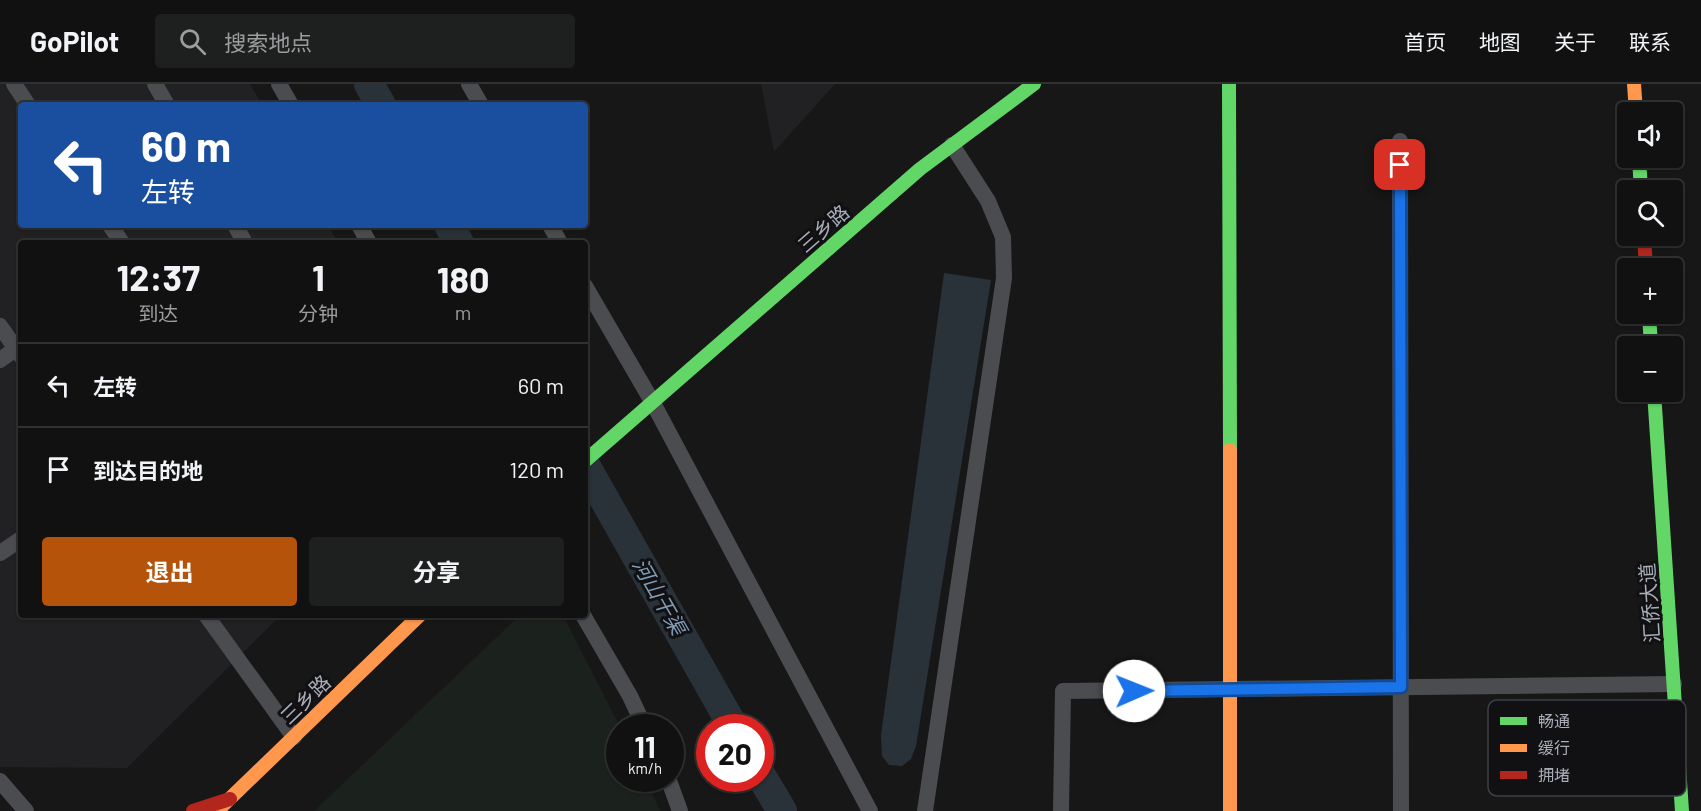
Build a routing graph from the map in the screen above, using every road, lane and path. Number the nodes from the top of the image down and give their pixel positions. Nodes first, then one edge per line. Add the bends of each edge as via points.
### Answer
1 (14, 84) edge
2 (155, 84) edge
3 (279, 84) edge
4 (468, 84) edge
5 (1034, 84) edge
6 (1229, 84) edge
7 (1634, 84) edge
8 (26, 102) edge
9 (165, 102) edge
10 (289, 102) edge
11 (479, 102) edge
12 (1635, 102) edge
13 (1400, 141) dead end
14 (952, 145) junction
15 (588, 292) edge
16 (0, 326) edge
17 (18, 349) edge
18 (18, 351) edge
19 (0, 360) edge
20 (1655, 402) edge
21 (649, 406) junction
22 (588, 458) edge
23 (18, 541) edge
24 (0, 554) edge
25 (208, 618) edge
26 (417, 618) edge
27 (585, 618) edge
28 (1674, 684) junction
29 (1401, 687) junction
30 (1230, 690) junction
31 (1675, 700) edge
32 (638, 714) edge
33 (294, 737) junction
34 (0, 781) edge
35 (674, 792) edge
36 (1681, 796) edge
37 (230, 799) junction
38 (26, 811) edge
39 (193, 811) edge
40 (219, 811) edge
41 (681, 811) edge
42 (870, 811) edge
43 (925, 811) edge
44 (1061, 811) edge
45 (1230, 811) edge
46 (1401, 811) edge
47 (1682, 811) edge

1 - 8 lane
2 - 9 lane
3 - 10 lane
4 - 11 lane
5 - 14 main road, 三乡路
6 - 30 main road
7 - 12 main road
13 - 29 lane
14 - 21 main road, 三乡路
14 - 43 lane via 988,201 1003,237 1004,278
15 - 21 lane
16 - 17 lane
18 - 19 lane
20 - 28 main road, 汇侨大道
21 - 22 main road, 三乡路
21 - 42 lane
23 - 24 lane
25 - 33 lane
26 - 33 main road, 三乡路
27 - 32 lane
28 - 29 lane
28 - 31 main road, 汇侨大道
29 - 30 lane
29 - 46 lane
30 - 44 lane via 1063,692
30 - 45 main road
33 - 37 main road, 三乡路
34 - 38 lane
35 - 41 lane
36 - 47 main road, 汇侨大道
37 - 39 main road
37 - 40 main road, 三乡路

